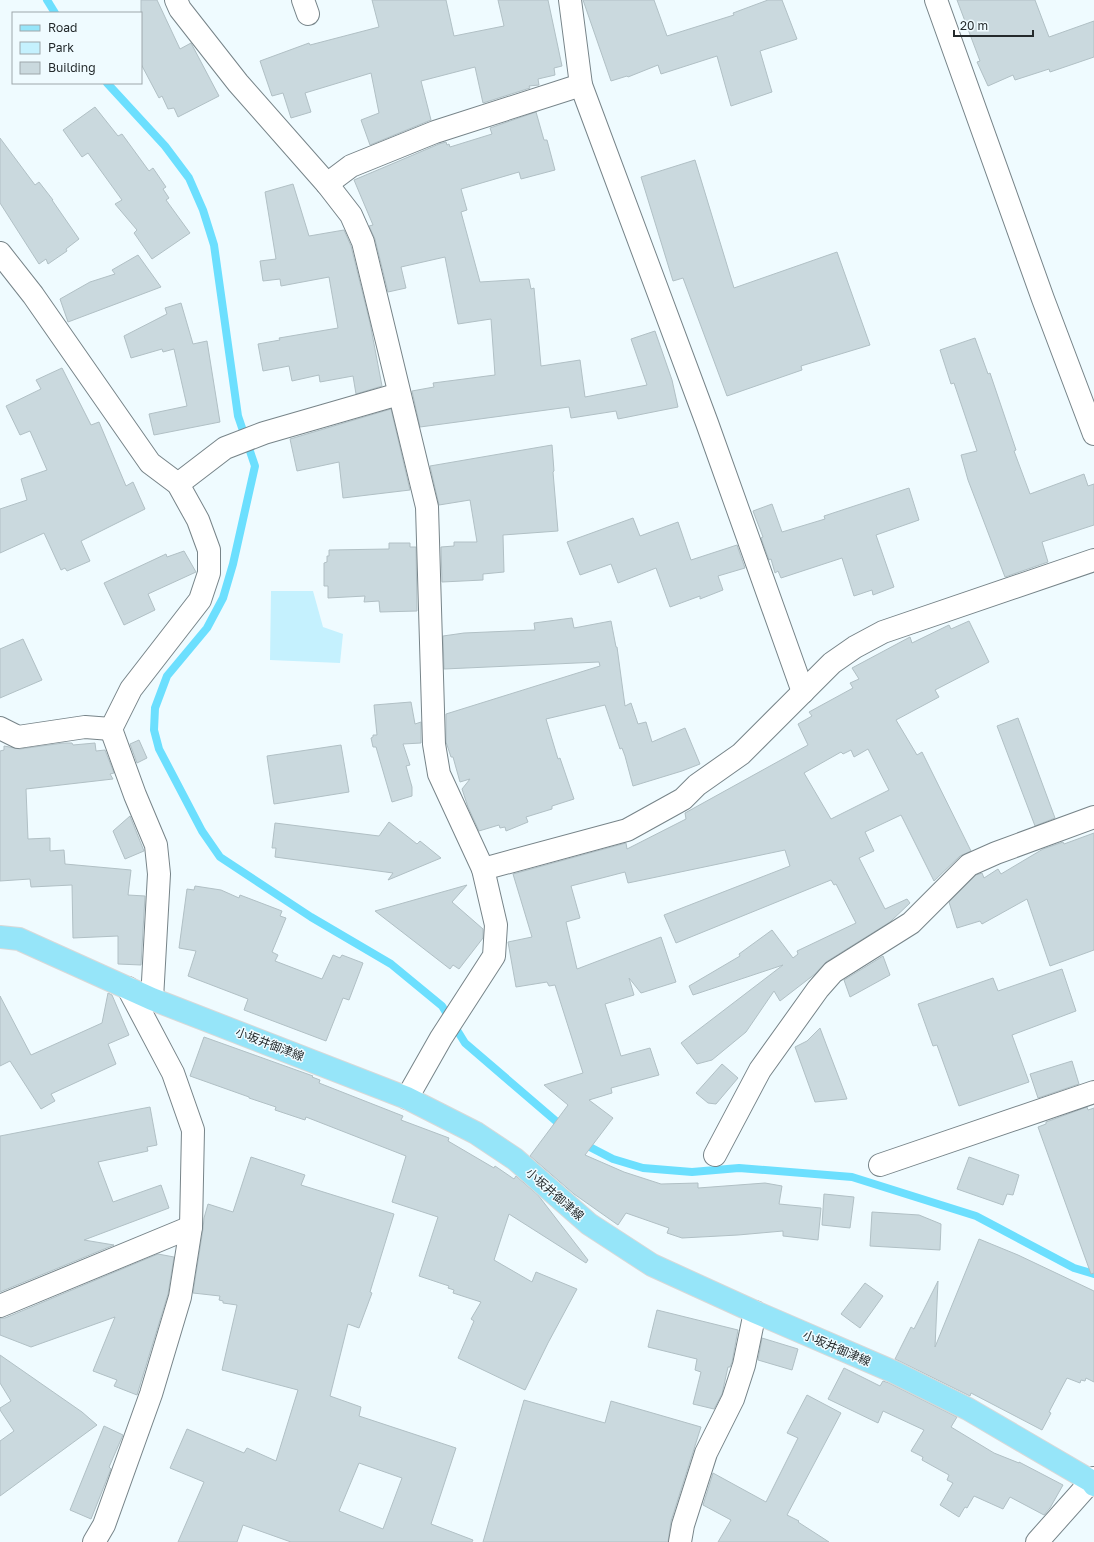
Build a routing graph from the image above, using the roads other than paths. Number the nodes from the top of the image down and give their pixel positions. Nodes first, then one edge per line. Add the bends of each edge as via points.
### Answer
1 (176, 0) edge
2 (570, 0) edge
3 (936, 0) edge
4 (582, 86) junction
5 (327, 184) junction
6 (0, 253) edge
7 (399, 394) junction
8 (1094, 434) edge
9 (178, 484) junction
10 (1094, 560) edge
11 (804, 692) junction
12 (0, 728) edge
13 (111, 729) junction
14 (1094, 817) edge
15 (483, 869) junction
16 (0, 936) edge
17 (128, 988) junction
18 (152, 999) junction
19 (1094, 1092) edge
20 (407, 1098) junction
21 (715, 1155) dead end
22 (880, 1165) dead end
23 (191, 1227) junction
24 (0, 1306) edge
25 (755, 1312) junction
26 (1093, 1481) edge
27 (94, 1542) edge
28 (680, 1542) edge
29 (1037, 1542) edge

1 - 5 street via 180,9 238,83
2 - 4 street
3 - 8 street
4 - 5 street via 435,132 351,166
4 - 11 street via 705,415
5 - 7 street via 351,215 363,242
6 - 9 street via 33,295 150,463
7 - 9 street via 264,433 225,448
7 - 15 street via 427,507 434,744 439,774
9 - 13 street via 198,520 209,550 209,573 200,600 131,690
10 - 11 street via 883,632 832,663
11 - 15 street via 741,754 683,798 627,830
12 - 13 street via 18,737 85,727
13 - 18 street via 156,845 159,874
14 - 21 street via 969,864 911,923 833,972 760,1070
15 - 20 street via 496,925 494,956 465,998
16 - 17 main road, 小坂井御津線 via 19,939
17 - 18 main road, 小坂井御津線
17 - 23 street via 173,1073 193,1130
18 - 20 main road, 小坂井御津線
19 - 22 street
20 - 25 main road, 小坂井御津線 via 476,1133 515,1159 589,1224 652,1265
23 - 24 street
23 - 27 street via 180,1297 151,1394 104,1525
25 - 26 main road, 小坂井御津線 via 894,1372 962,1406
25 - 28 street via 742,1372 733,1399 706,1453
26 - 29 street

